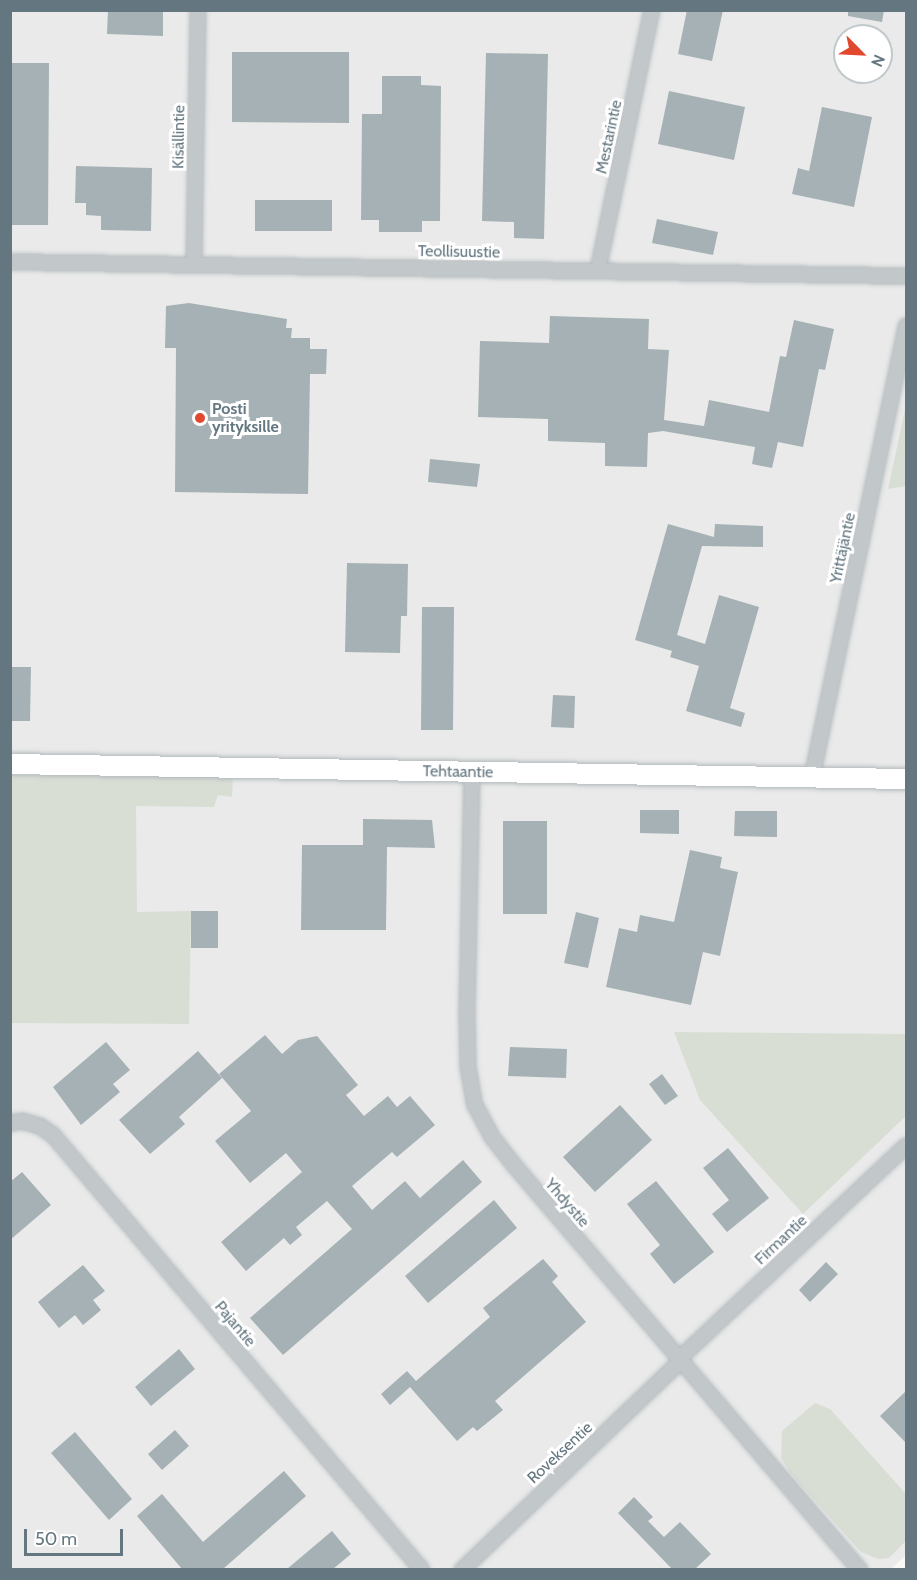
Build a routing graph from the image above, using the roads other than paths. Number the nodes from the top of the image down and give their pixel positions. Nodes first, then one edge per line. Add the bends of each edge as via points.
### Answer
1 (198, 10) edge
2 (652, 10) edge
3 (10, 262) edge
4 (194, 264) junction
5 (598, 270) junction
6 (906, 276) edge
7 (906, 326) edge
8 (10, 764) edge
9 (472, 772) junction
10 (812, 777) junction
11 (906, 778) edge
12 (10, 1123) edge
13 (906, 1146) edge
14 (680, 1360) junction
15 (422, 1569) edge
16 (462, 1569) edge
17 (860, 1569) edge

1 - 4 street, Kisällintie
2 - 5 street, Mestarintie
3 - 4 street, Teollisuustie
4 - 5 street, Teollisuustie
5 - 6 street, Teollisuustie
7 - 10 street, Yrittäjäntie
8 - 9 street, Tehtaantie
9 - 10 street, Tehtaantie
9 - 14 street, Yhdystie via 467,1018 468,1067 475,1105 492,1137 513,1164
10 - 11 street, Tehtaantie
12 - 15 street, Pajantie via 22,1121 53,1135
13 - 14 street, Firmantie
14 - 16 street, Roveksentie
14 - 17 street, Yhdystie

